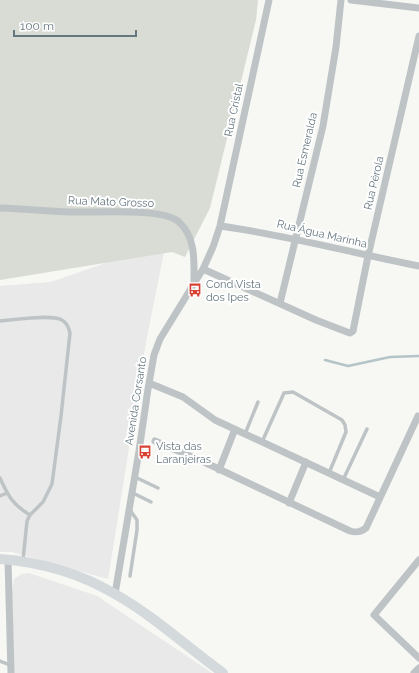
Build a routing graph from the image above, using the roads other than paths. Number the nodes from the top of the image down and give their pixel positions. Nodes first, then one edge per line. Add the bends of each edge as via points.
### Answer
1 (270, 0) edge
2 (342, 0) edge
3 (351, 0) edge
4 (419, 8) edge
5 (419, 36) edge
6 (0, 208) edge
7 (220, 226) junction
8 (295, 239) junction
9 (368, 256) junction
10 (419, 266) edge
11 (203, 268) junction
12 (194, 283) junction
13 (280, 303) junction
14 (0, 321) edge
15 (149, 383) junction
16 (258, 402) dead end
17 (418, 416) dead end
18 (235, 429) junction
19 (367, 429) dead end
20 (245, 434) junction
21 (155, 441) dead end
22 (262, 442) junction
23 (306, 462) junction
24 (220, 470) junction
25 (329, 473) junction
26 (135, 477) junction
27 (0, 478) edge
28 (343, 480) junction
29 (158, 488) dead end
30 (8, 493) junction
31 (132, 493) junction
32 (0, 496) edge
33 (380, 497) junction
34 (151, 502) dead end
35 (289, 502) junction
36 (129, 510) junction
37 (30, 515) junction
38 (4, 559) edge
39 (419, 560) edge
40 (22, 561) junction
41 (130, 576) dead end
42 (115, 594) junction
43 (419, 658) edge
44 (0, 661) edge
45 (10, 665) junction
46 (419, 668) edge
47 (11, 673) edge
48 (223, 673) edge
49 (414, 673) edge

1 - 7 street, Rua Cristal
2 - 8 street, Rua Esmeralda via 324,126
3 - 4 street
5 - 9 street, Rua Pérola
6 - 12 street, Rua Mato Grosso via 166,215 179,221 188,232 194,260
7 - 8 street, Rua Água Marinha via 255,230
7 - 11 street, Avenida Corsanto
8 - 9 street, Rua Água Marinha
8 - 13 street, Rua Esmeralda
9 - 10 street, Rua Água Marinha
9 - 13 street, Rua Pérola via 355,327 350,333
11 - 12 street, Avenida Corsanto
11 - 13 street
12 - 15 street, Avenida Corsanto via 160,339
14 - 37 lane via 54,317 64,321 70,333 52,484 44,502
15 - 18 street via 183,397 215,420
15 - 26 street, Avenida Corsanto
16 - 20 lane
17 - 33 street
18 - 20 street
18 - 24 street
19 - 28 lane
20 - 22 street
21 - 24 street
22 - 23 street
22 - 25 lane via 284,393 293,392 342,420 345,425 346,432
23 - 25 street
23 - 35 street
24 - 35 street
25 - 28 street
26 - 29 lane
26 - 31 street, Avenida Corsanto
27 - 30 lane
28 - 33 street
30 - 32 lane
30 - 37 lane via 13,502
31 - 34 lane
31 - 36 street, Avenida Corsanto
33 - 35 street via 366,528 356,532
36 - 41 lane via 137,520
36 - 42 street, Avenida Corsanto
37 - 40 lane via 25,530
38 - 40 street
38 - 45 street
39 - 43 street via 374,615
40 - 42 street via 69,573
42 - 48 street
44 - 45 lane
45 - 47 street
46 - 49 street

